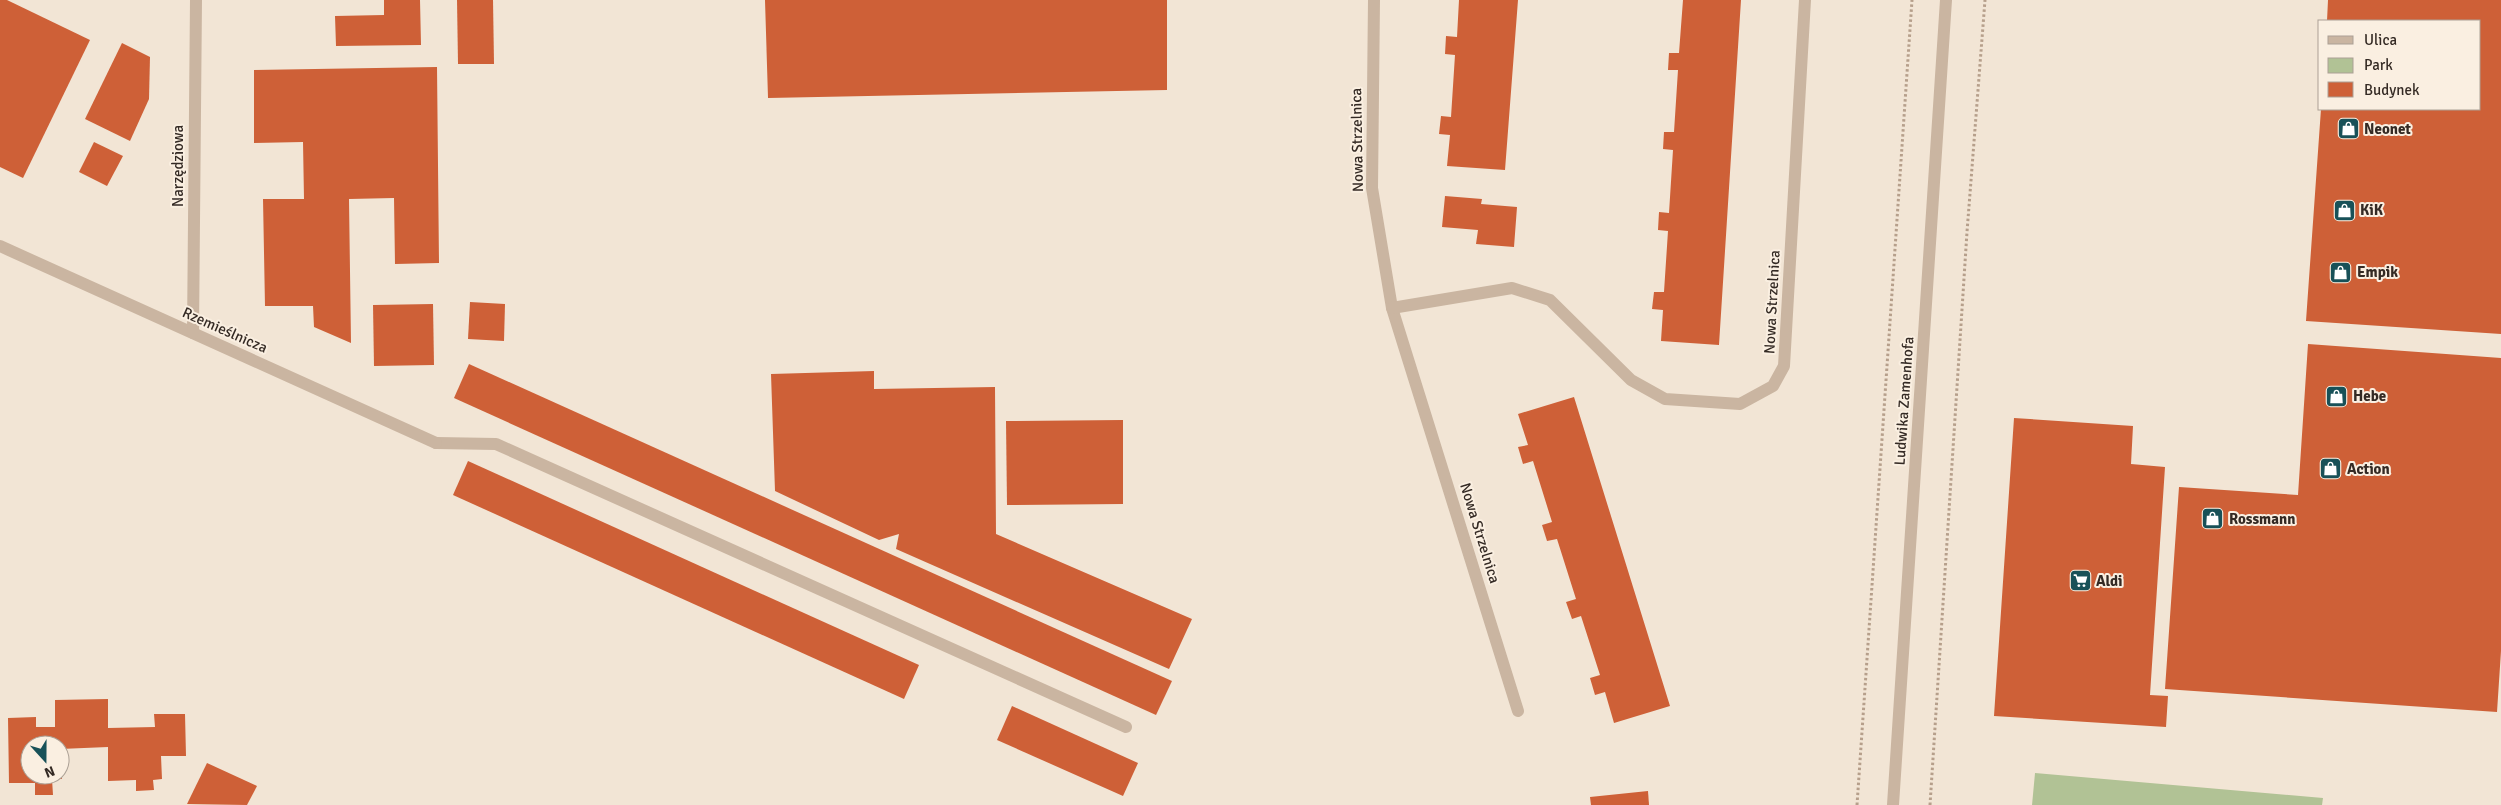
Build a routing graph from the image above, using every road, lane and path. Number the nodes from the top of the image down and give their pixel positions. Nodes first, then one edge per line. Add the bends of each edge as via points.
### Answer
1 (196, 0) edge
2 (1374, 0) edge
3 (1805, 0) edge
4 (1912, 0) edge
5 (1946, 0) edge
6 (1985, 0) edge
7 (0, 246) edge
8 (1392, 308) junction
9 (193, 333) junction
10 (1518, 711) dead end
11 (1126, 727) dead end
12 (1857, 805) edge
13 (1893, 805) edge
14 (1930, 805) edge

1 - 9 street, Narzędziowa
2 - 8 street, Nowa Strzelnica via 1372,188
3 - 8 street, Nowa Strzelnica via 1784,366 1773,386 1740,404 1665,399 1631,380 1550,300 1512,288
4 - 12 path
5 - 13 street, Ludwika Zamenhofa
6 - 14 path
7 - 9 street, Rzemieślnicza
8 - 10 street, Nowa Strzelnica
9 - 11 street, Rzemieślnicza via 436,443 496,444

